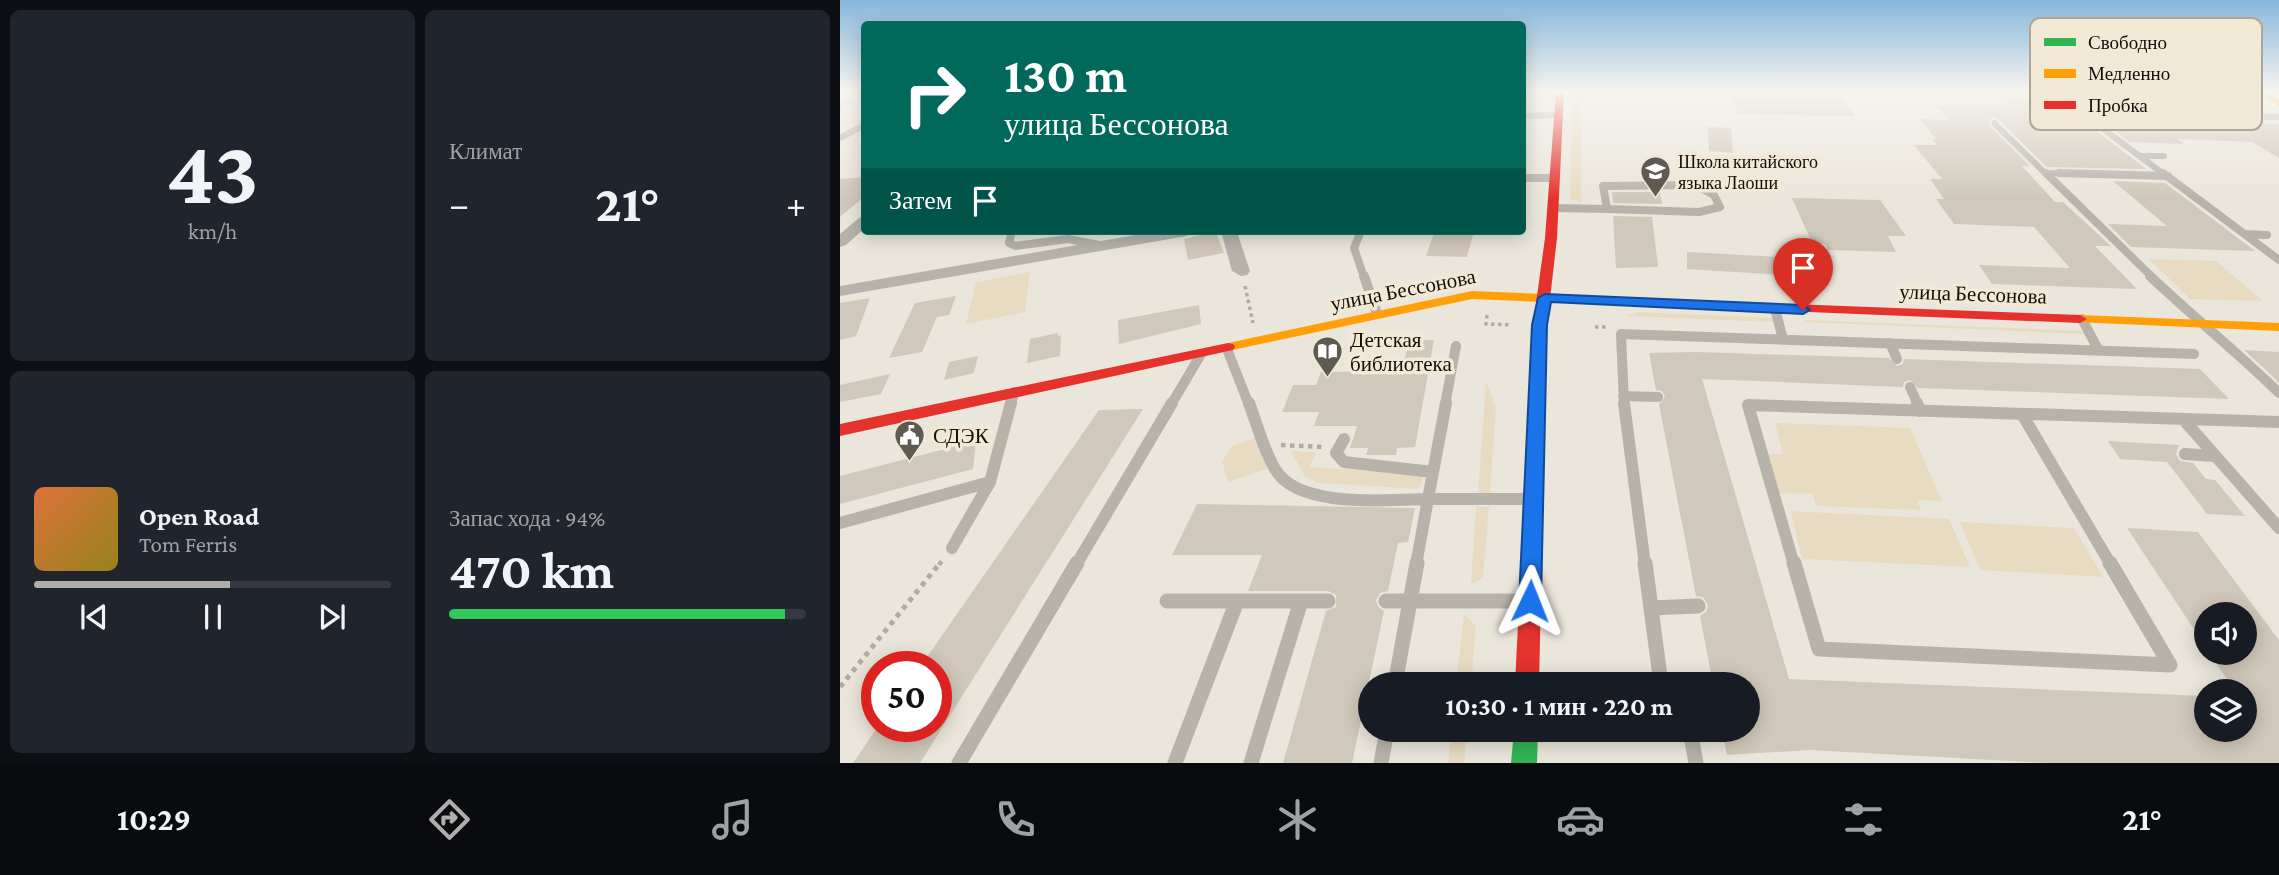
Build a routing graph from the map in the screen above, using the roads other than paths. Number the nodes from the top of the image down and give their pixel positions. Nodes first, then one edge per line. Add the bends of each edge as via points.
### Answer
1 (859, 128) edge
2 (1557, 128) edge
3 (1999, 128) edge
4 (2105, 130) edge
5 (861, 135) edge
6 (842, 137) edge
7 (2140, 156) junction
8 (2164, 156) dead end
9 (2046, 173) junction
10 (2168, 176) junction
11 (1526, 178) edge
12 (1555, 178) junction
13 (1552, 208) junction
14 (1607, 209) junction
15 (861, 224) edge
16 (2245, 234) junction
17 (1011, 235) edge
18 (1162, 235) edge
19 (1230, 235) edge
20 (1359, 235) edge
21 (2267, 235) dead end
22 (840, 242) edge
23 (1099, 245) junction
24 (2279, 260) edge
25 (1241, 271) road end
26 (840, 291) edge
27 (1545, 298) junction
28 (1775, 309) junction
29 (1377, 314) junction
30 (2082, 319) junction
31 (2200, 324) junction
32 (2279, 327) edge
33 (1783, 339) junction
34 (1890, 343) junction
35 (1456, 346) dead end
36 (1227, 349) junction
37 (2099, 351) junction
38 (1201, 354) junction
39 (2194, 354) dead end
40 (1897, 359) dead end
41 (1910, 387) dead end
42 (1014, 393) junction
43 (2279, 393) edge
44 (1623, 396) junction
45 (1658, 397) dead end
46 (1920, 411) junction
47 (2022, 414) junction
48 (2183, 419) junction
49 (2279, 422) edge
50 (840, 430) edge
51 (1344, 439) dead end
52 (2185, 454) dead end
53 (2215, 456) junction
54 (1433, 472) junction
55 (990, 482) junction
56 (1428, 499) junction
57 (1534, 499) junction
58 (840, 523) edge
59 (2279, 528) edge
60 (952, 548) road end
61 (1167, 601) dead end
62 (1237, 601) junction
63 (1301, 601) junction
64 (1328, 601) dead end
65 (1386, 601) dead end
66 (1410, 601) junction
67 (1530, 601) junction
68 (1698, 606) dead end
69 (1651, 608) junction
70 (1397, 672) edge
71 (1527, 672) edge
72 (1659, 672) edge
73 (1385, 742) edge
74 (1525, 742) edge
75 (1692, 742) edge
76 (959, 763) edge
77 (1175, 763) edge
78 (1251, 763) edge
79 (1381, 763) edge
80 (1524, 763) edge
81 (1696, 763) edge

1 - 6 lane
2 - 12 street
3 - 9 lane
4 - 7 lane
5 - 6 lane
7 - 8 lane
7 - 10 lane
9 - 10 lane
9 - 31 lane
10 - 16 lane
11 - 12 lane
12 - 13 street
13 - 14 lane
13 - 27 street
14 - 14 lane via 1603,186 1695,185 1714,195 1720,207 1699,212
15 - 22 street
16 - 21 lane
16 - 24 lane
17 - 23 lane via 1009,243 1015,246 1068,239
18 - 23 street
19 - 25 street
20 - 29 lane via 1354,248
23 - 26 street
27 - 28 street, улица Бессонова
27 - 29 street, улица Бессонова via 1472,295
27 - 57 street via 1540,325
28 - 30 street, улица Бессонова
28 - 33 lane
29 - 36 street, улица Бессонова
30 - 31 street, улица Бессонова
30 - 37 lane
31 - 32 street, улица Бессонова
31 - 43 lane
33 - 34 lane
33 - 44 lane via 1621,334
34 - 37 lane
34 - 40 lane
35 - 54 lane
36 - 38 street, улица Бессонова
36 - 56 lane via 1275,470 1286,484 1312,494
37 - 39 lane
38 - 42 street, улица Бессонова
38 - 76 lane
41 - 46 lane
42 - 50 street, улица Бессонова
42 - 55 lane
44 - 45 lane
44 - 69 lane
46 - 47 lane
46 - 47 lane via 1748,405 1819,649 2170,665
47 - 48 lane
48 - 49 lane
48 - 53 lane
51 - 54 lane via 1336,453 1344,462
52 - 53 lane
53 - 59 lane
54 - 56 lane
55 - 58 lane
55 - 60 lane
56 - 57 lane
56 - 66 lane
57 - 67 street
61 - 62 lane
62 - 63 lane
62 - 77 lane
63 - 64 lane
63 - 78 lane
65 - 66 lane
66 - 67 lane
66 - 70 lane
67 - 71 street
68 - 69 lane
69 - 72 lane
73 - 79 lane
74 - 80 street
75 - 81 lane

